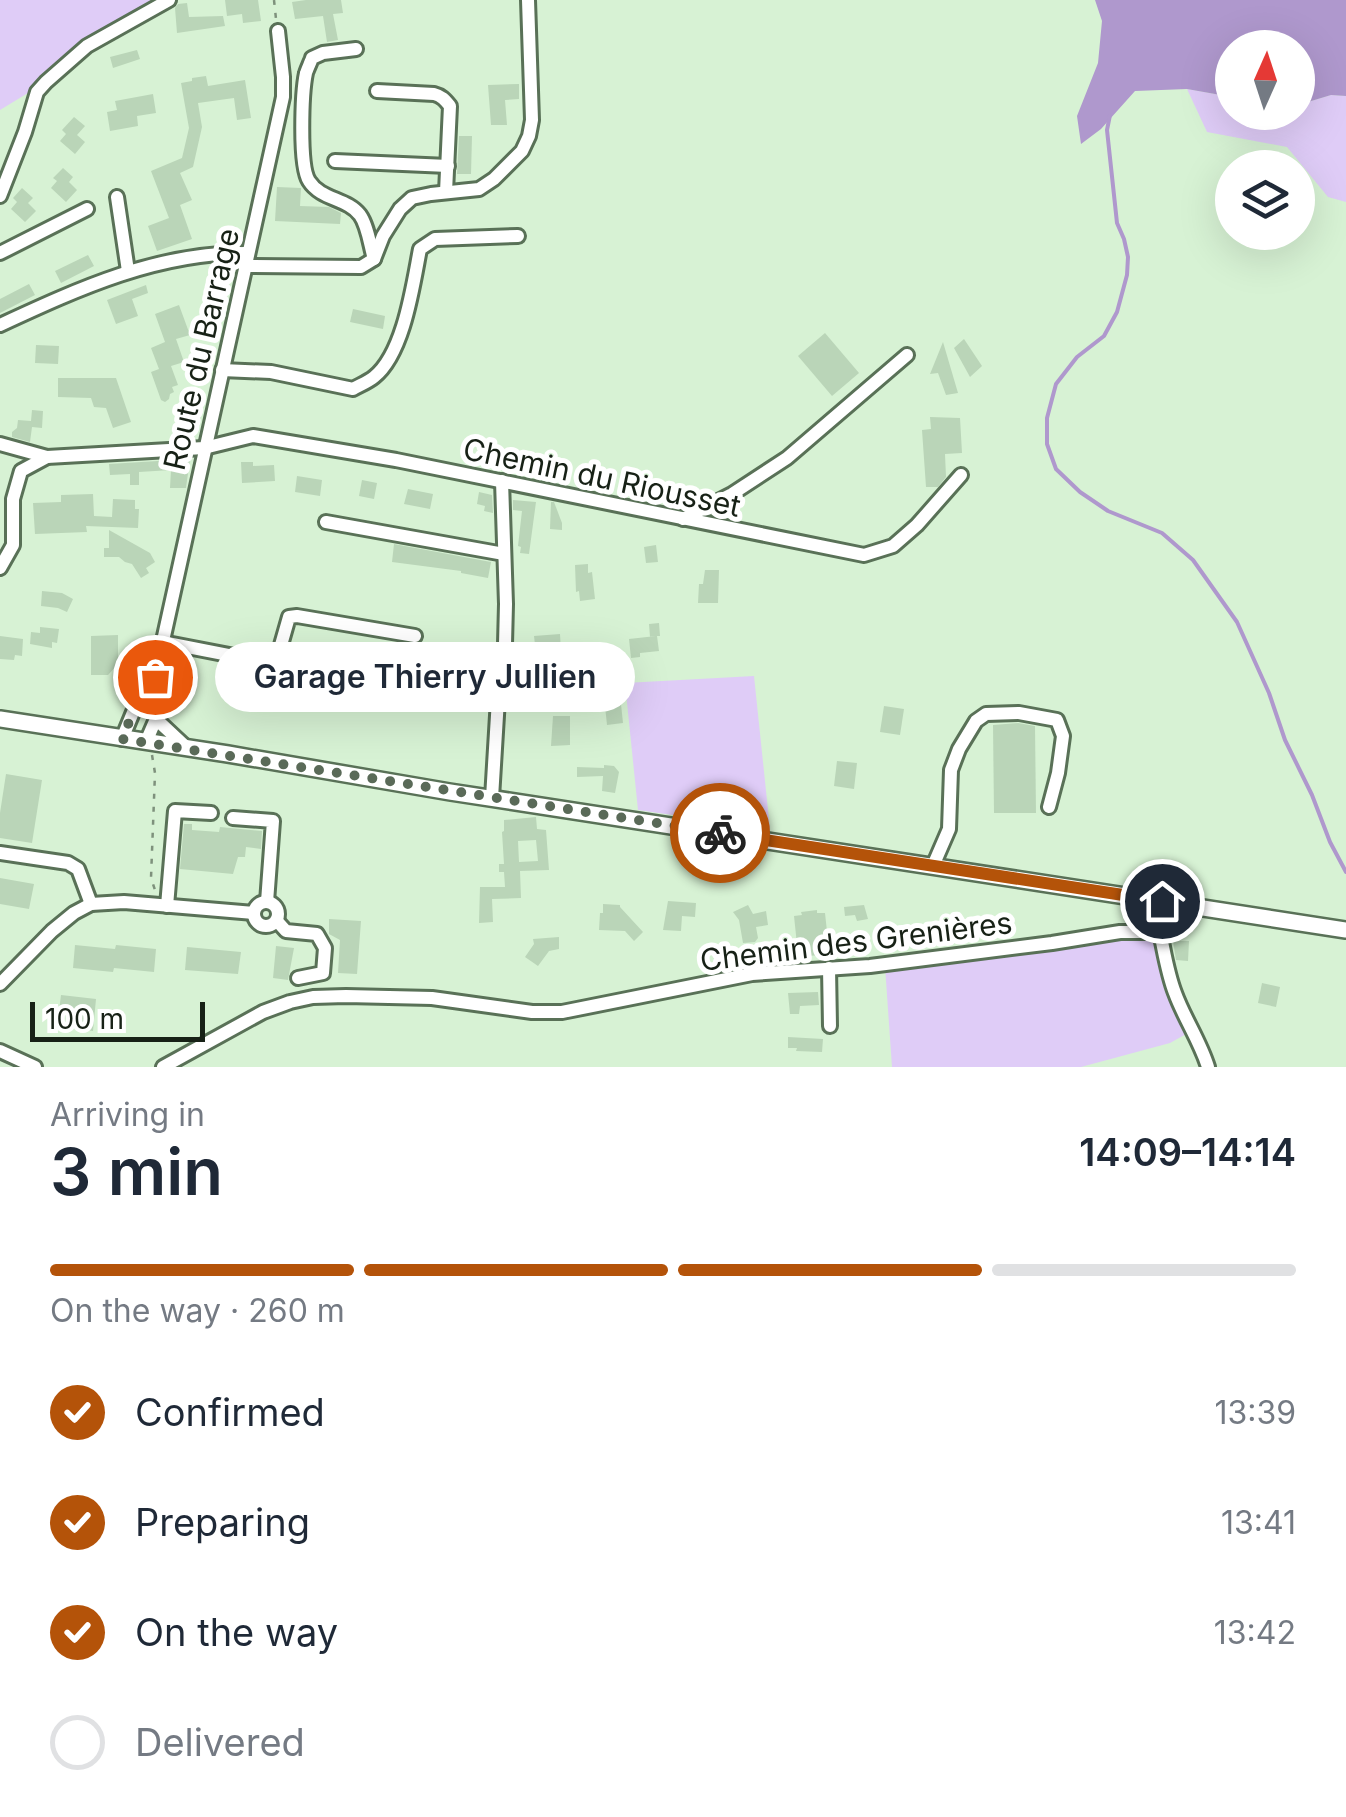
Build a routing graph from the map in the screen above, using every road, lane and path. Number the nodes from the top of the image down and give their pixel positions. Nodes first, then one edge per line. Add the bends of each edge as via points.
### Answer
1 (169, 0) edge
2 (274, 0) edge
3 (528, 0) edge
4 (278, 30) joint
5 (356, 50) dead end
6 (377, 91) dead end
7 (335, 161) dead end
8 (448, 166) junction
9 (446, 192) junction
10 (0, 196) edge
11 (116, 197) dead end
12 (87, 208) dead end
13 (518, 236) dead end
14 (0, 254) edge
15 (374, 259) junction
16 (246, 260) junction
17 (128, 270) junction
18 (0, 324) edge
19 (907, 354) dead end
20 (222, 370) junction
21 (0, 444) edge
22 (204, 448) junction
23 (47, 457) junction
24 (961, 476) dead end
25 (502, 482) junction
26 (683, 519) junction
27 (326, 522) dead end
28 (504, 554) junction
29 (0, 568) edge
30 (415, 636) dead end
31 (162, 642) junction
32 (155, 677) junction
33 (156, 719) junction
34 (0, 720) edge
35 (122, 739) junction
36 (148, 743) junction
37 (186, 748) junction
38 (492, 798) junction
39 (1050, 807) dead end
40 (211, 813) dead end
41 (233, 818) dead end
42 (0, 853) edge
43 (933, 866) junction
44 (267, 902) junction
45 (91, 904) junction
46 (165, 906) junction
47 (254, 913) junction
48 (276, 920) junction
49 (1346, 930) edge
50 (829, 968) junction
51 (298, 978) dead end
52 (0, 984) edge
53 (830, 1026) dead end
54 (0, 1051) edge
55 (35, 1067) edge
56 (163, 1067) edge
57 (1208, 1067) edge

1 - 10 street via 87,46 38,92
2 - 4 path
3 - 9 street via 529,136 494,179 479,189
4 - 16 street, Route du Barrage via 283,97
5 - 15 street via 312,58 302,152 310,184 362,217
6 - 8 street via 442,96 450,106
7 - 8 street
8 - 9 street
9 - 15 street via 412,198 400,209
11 - 17 street
12 - 14 street
13 - 20 street via 435,239 420,249 395,349 376,376 353,389
15 - 16 street via 362,268
16 - 17 street via 200,255
16 - 20 street, Route du Barrage
17 - 18 street
19 - 26 street via 788,458
20 - 22 street, Route du Barrage
21 - 23 street, Chemin du Riousset
22 - 23 street, Chemin du Riousset
22 - 25 street, Chemin du Riousset via 253,436
22 - 31 street, Route du Barrage
23 - 29 street via 21,471 13,500 14,545
24 - 26 street, Chemin du Riousset via 893,546 864,555
25 - 26 street, Chemin du Riousset
25 - 28 street
27 - 28 street
28 - 38 street via 505,644
30 - 31 street via 289,617 270,663
31 - 32 street, Route du Barrage
32 - 33 street, Route du Barrage
32 - 35 street, Route du Barrage
33 - 36 street, Route du Barrage
33 - 37 street
34 - 35 main road
35 - 36 main road
36 - 37 main road
36 - 46 path via 156,773 151,878
37 - 38 main road
38 - 43 main road
39 - 43 street via 1063,736 1056,720 986,714 976,720 951,770 949,828
40 - 46 street via 175,811
41 - 44 street via 273,821
42 - 45 street via 68,863 78,869
43 - 49 main road
44 - 47 street
44 - 48 street via 277,909
45 - 46 street
45 - 52 street via 52,931
46 - 47 street
47 - 48 street via 262,926
48 - 51 street via 286,931 317,934 325,948 323,974
50 - 53 street
50 - 56 street, Chemin des Grenières via 752,974 562,1012 432,998 313,997 262,1012
50 - 57 street, Chemin des Grenières via 1154,932
54 - 55 street

